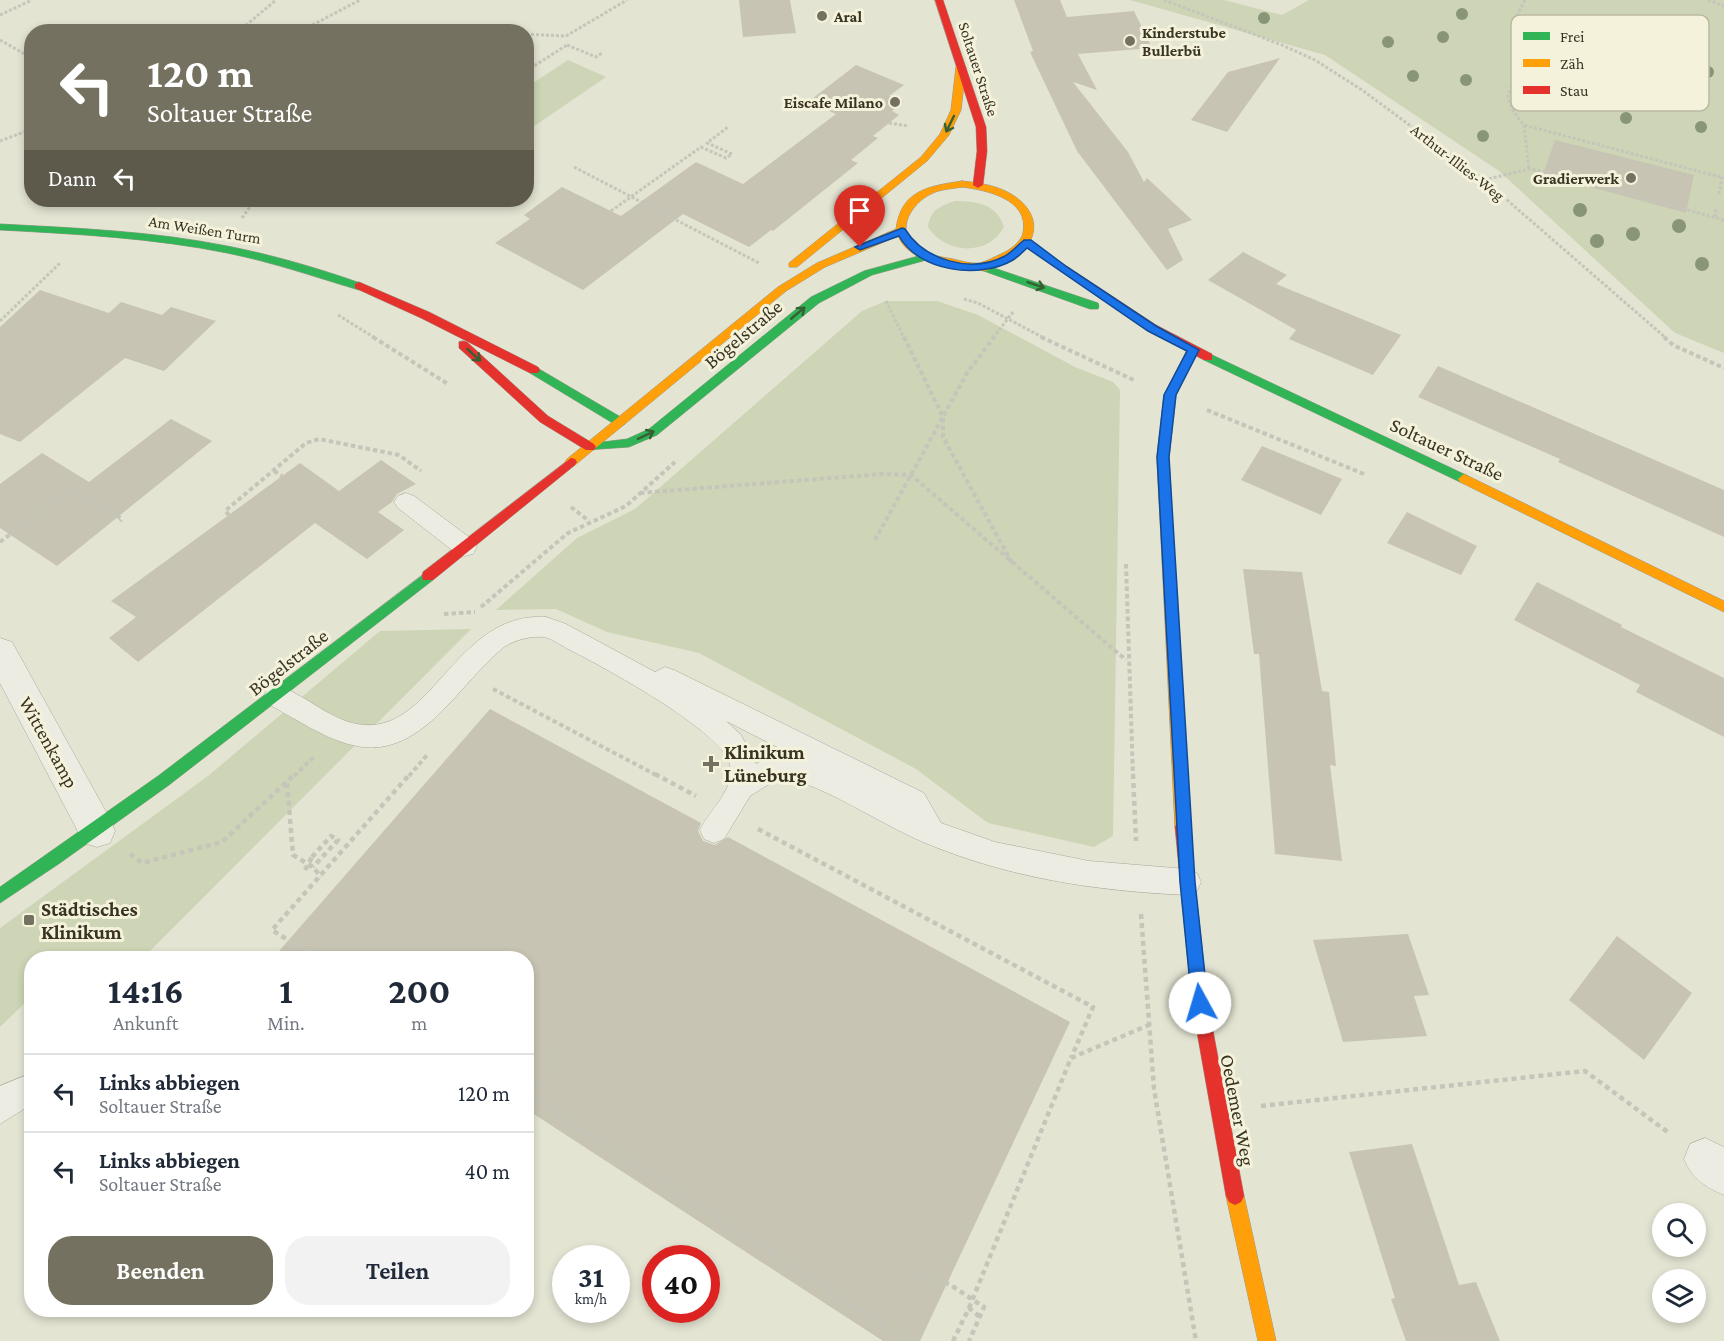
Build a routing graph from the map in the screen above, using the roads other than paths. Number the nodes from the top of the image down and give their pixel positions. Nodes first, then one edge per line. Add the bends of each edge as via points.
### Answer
1 (939, 0) edge
2 (961, 67) junction
3 (978, 184) junction
4 (0, 227) edge
5 (902, 231) junction
6 (1027, 243) junction
7 (926, 257) junction
8 (981, 266) junction
9 (782, 289) junction
10 (748, 301) junction
11 (431, 316) junction
12 (1152, 328) junction
13 (1193, 350) junction
14 (641, 384) dead end
15 (580, 394) junction
16 (600, 394) dead end
17 (620, 422) junction
18 (590, 447) junction
19 (406, 502) road end
20 (465, 547) junction
21 (1724, 607) edge
22 (0, 652) edge
23 (618, 661) junction
24 (278, 696) junction
25 (743, 787) junction
26 (720, 821) road end
27 (97, 831) junction
28 (931, 832) junction
29 (1187, 882) junction
30 (0, 896) edge
31 (24, 1092) edge
32 (0, 1108) edge
33 (1267, 1341) edge

1 - 2 main road, Soltauer Straße
2 - 3 main road, Soltauer Straße via 981,127
2 -> 10 main road, Bögelstraße via 957,110 944,135 924,159
3 - 5 main road via 947,185 920,194 903,211
3 - 6 main road via 1004,192 1023,206 1032,224
4 - 11 main road, Am Weißen Turm via 127,234 222,245 334,275
5 - 7 main road, Soltauer Straße via 909,245
5 - 9 main road, Bögelstraße via 821,265
6 - 8 main road, Soltauer Straße via 1009,258
6 - 12 main road, Soltauer Straße
7 - 8 main road, Soltauer Straße via 952,266
18 -> 7 main road, Bögelstraße via 629,443 653,432 814,300 843,282 873,269
8 -> 12 main road, Soltauer Straße
9 - 10 main road, Bögelstraße
9 - 17 main road, Bögelstraße
10 - 14 main road, Bögelstraße via 652,380
11 - 15 main road, Am Weißen Turm
11 -> 18 main road, Am Weißen Turm via 544,419
12 - 13 main road, Soltauer Straße
13 - 21 main road, Soltauer Straße
13 - 29 main road, Oedemer Weg via 1170,395 1163,457
15 - 16 main road
15 - 17 main road, Am Weißen Turm
17 - 18 main road, Bögelstraße
18 - 20 main road, Bögelstraße
19 - 20 lane
20 - 24 main road, Bögelstraße
22 - 27 street, Wittenkamp
23 - 24 lane via 545,627 519,629 494,640 412,723 393,732 365,737 341,730
23 - 25 lane via 720,731 742,758
23 - 28 lane via 641,666 914,802
24 - 27 main road, Bögelstraße
25 - 26 lane
25 - 28 lane via 779,763 807,770
27 - 30 main road, Bögelstraße
28 - 29 lane via 992,856 1059,872
29 - 33 main road, Oedemer Weg via 1216,1111
31 - 32 lane

